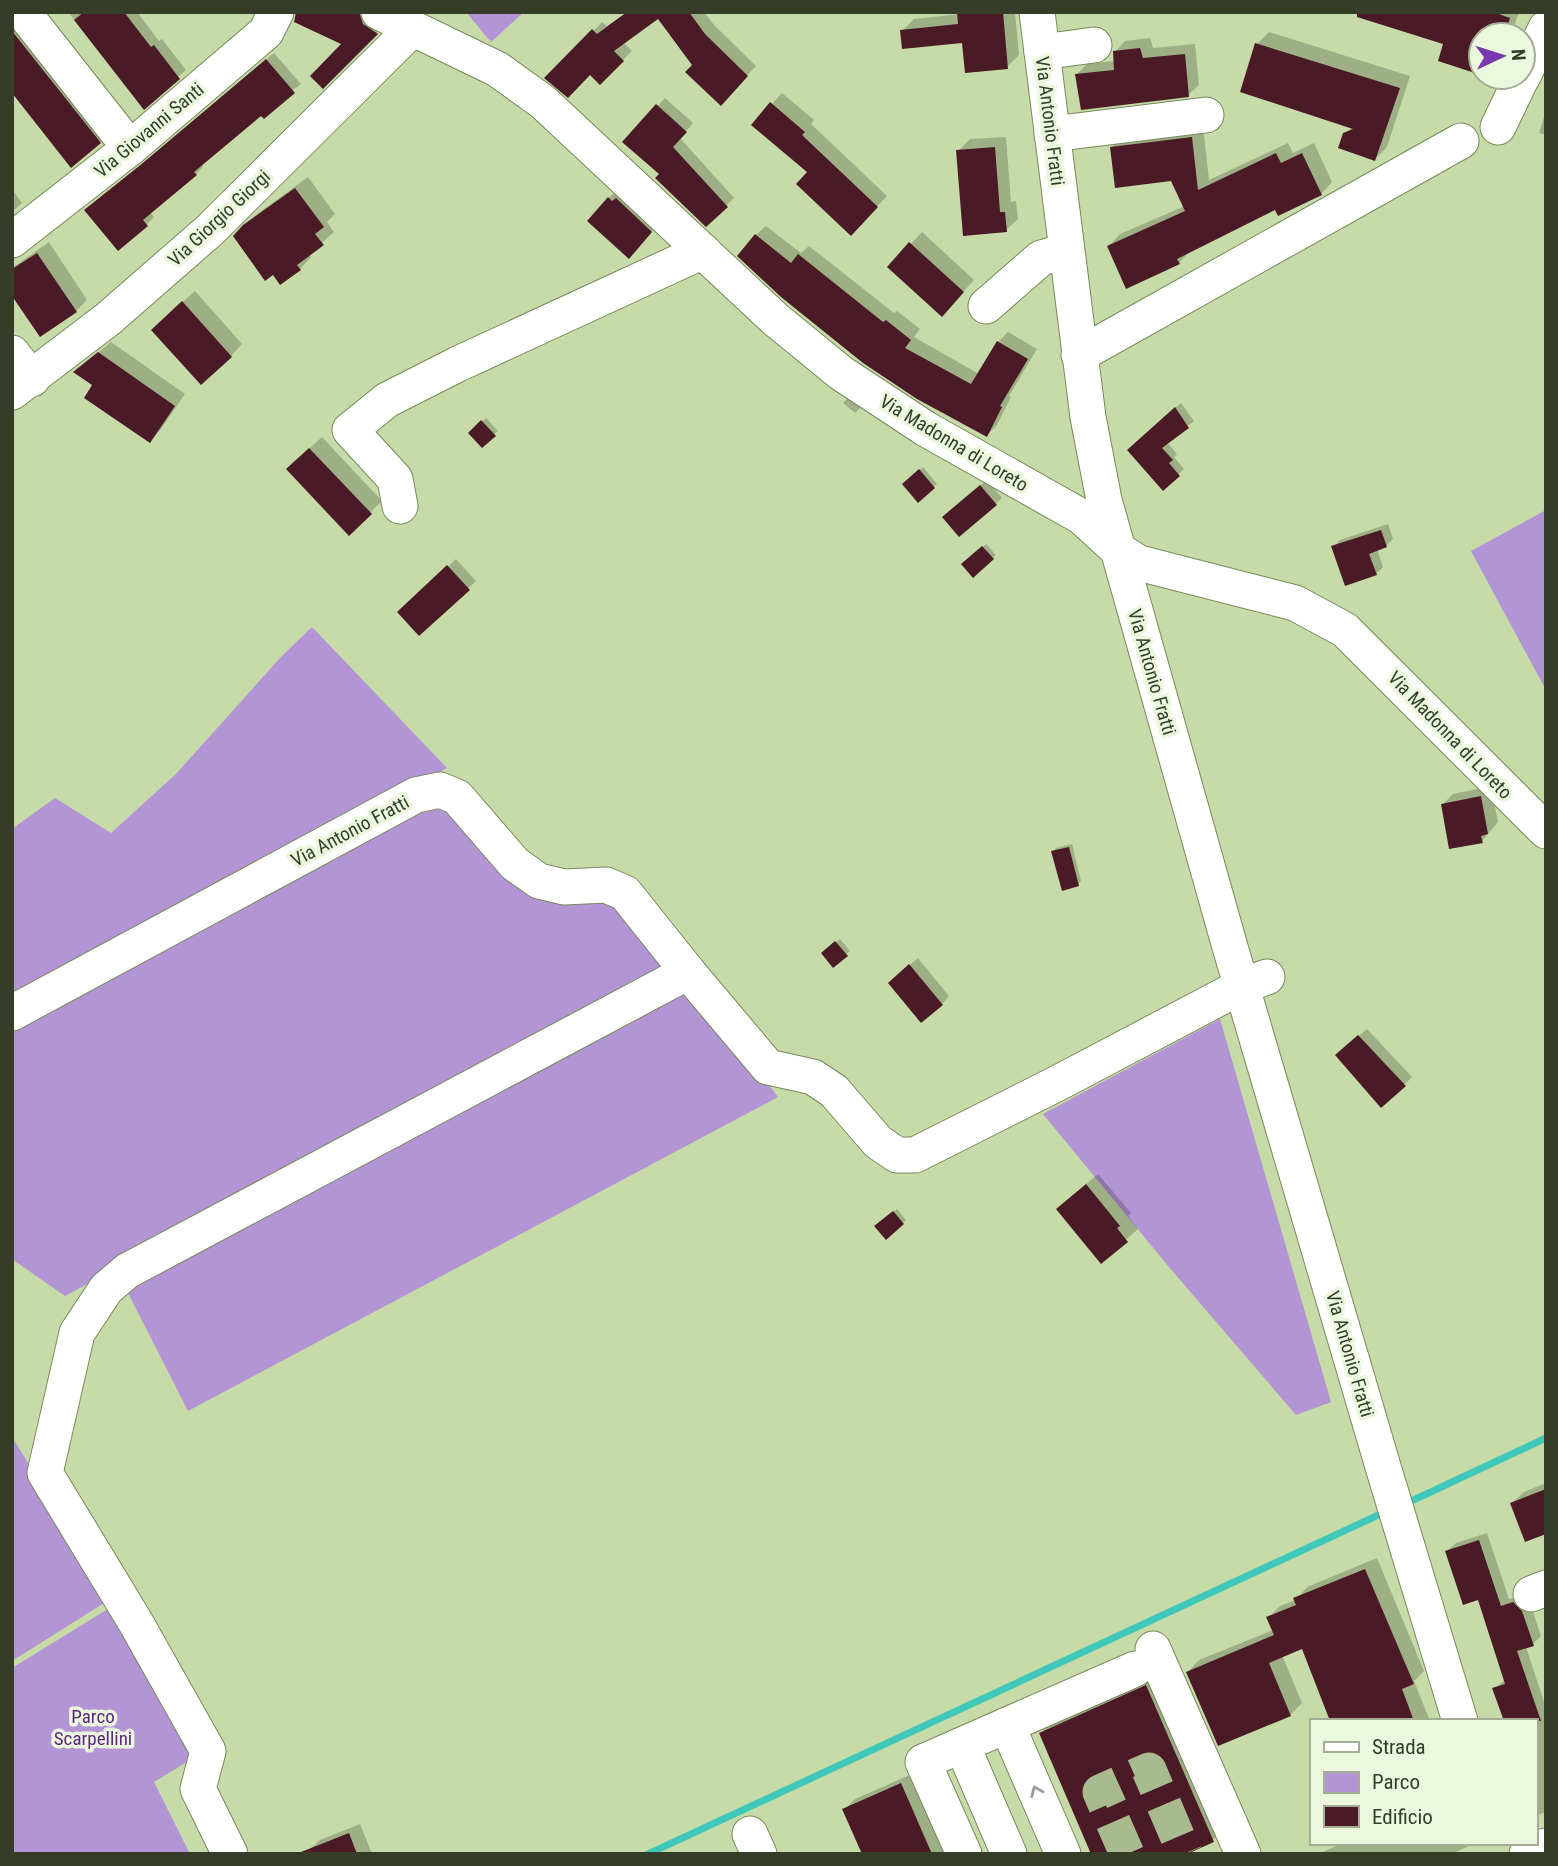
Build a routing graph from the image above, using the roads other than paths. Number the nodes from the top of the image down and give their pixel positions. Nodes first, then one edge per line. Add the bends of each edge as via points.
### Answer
1 (23, 12) edge
2 (276, 12) edge
3 (379, 12) edge
4 (1037, 12) edge
5 (1546, 28) edge
6 (412, 29) junction
7 (1094, 45) dead end
8 (1537, 47) edge
9 (1042, 52) junction
10 (1516, 91) edge
11 (1206, 115) dead end
12 (1498, 127) dead end
13 (1052, 134) junction
14 (1461, 141) dead end
15 (130, 148) junction
16 (12, 240) edge
17 (703, 251) junction
18 (1066, 251) junction
19 (986, 306) dead end
20 (1079, 355) junction
21 (19, 375) edge
22 (400, 506) dead end
23 (1117, 549) junction
24 (1546, 831) edge
25 (688, 972) junction
26 (1254, 982) junction
27 (12, 1013) edge
28 (1459, 1719) edge
29 (1007, 1725) junction
30 (962, 1745) junction
31 (1546, 1846) edge
32 (230, 1854) edge
33 (964, 1854) edge
34 (1009, 1854) edge
35 (1063, 1854) edge
36 (1243, 1854) edge
37 (1527, 1854) edge

1 - 15 street
2 - 15 street, Via Giovanni Santi via 266,32
3 - 6 street, Via Madonna di Loreto
4 - 9 street, Via Antonio Fratti
5 - 8 street
6 - 17 street, Via Madonna di Loreto via 497,69 543,102
6 - 21 street, Via Giorgio Giorgi via 210,230 107,319
7 - 9 street
9 - 13 street, Via Antonio Fratti
10 - 12 street
11 - 13 street
13 - 18 street, Via Antonio Fratti
14 - 20 street
15 - 16 street, Via Giovanni Santi
17 - 22 street via 387,400 350,430 394,479
17 - 23 street, Via Madonna di Loreto via 841,373 926,429 1082,517
18 - 19 street via 1041,258
18 - 20 street, Via Antonio Fratti
20 - 23 street, Via Antonio Fratti via 1094,453
23 - 24 street, Via Madonna di Loreto via 1139,564 1295,603 1345,630
23 - 26 street, Via Antonio Fratti
25 - 26 street, Via Antonio Fratti via 768,1067 813,1077 834,1091 878,1142 897,1155 915,1155
25 - 27 street, Via Antonio Fratti via 625,893 606,885 564,887 539,881 515,864 457,797 440,790 416,795
25 - 32 street via 127,1270 106,1289 77,1334 45,1473 208,1751 198,1789
26 - 28 street, Via Antonio Fratti via 1388,1485
29 - 30 street
35 -> 29 street
29 - 36 street via 1144,1659
30 - 33 street via 923,1762
30 - 34 street
31 - 37 street

